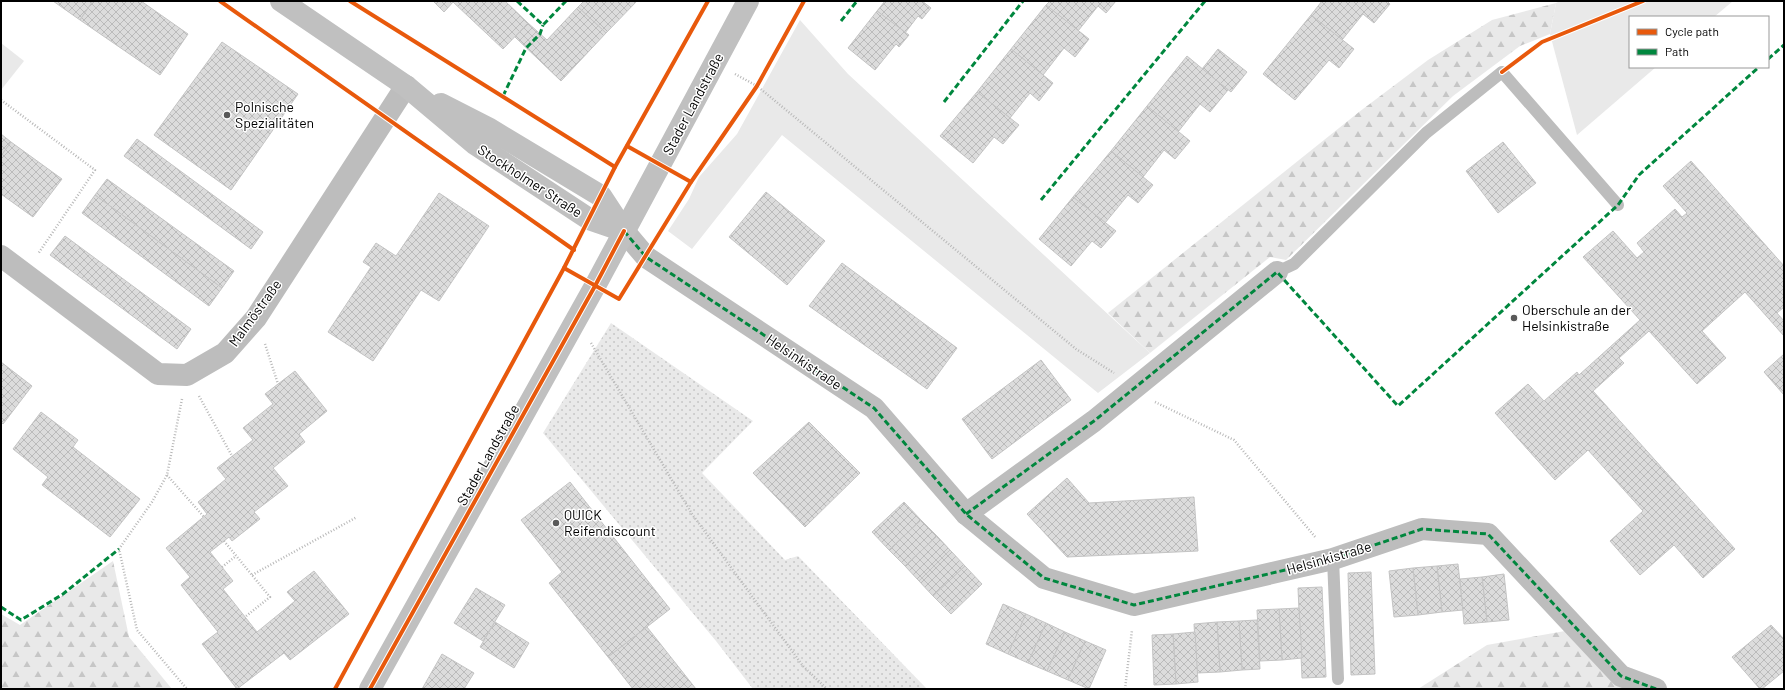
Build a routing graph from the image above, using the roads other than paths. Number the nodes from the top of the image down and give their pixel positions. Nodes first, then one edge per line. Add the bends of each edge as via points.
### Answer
1 (281, 1) edge
2 (748, 1) edge
3 (406, 86) junction
4 (1618, 205) dead end
5 (624, 231) junction
6 (1, 256) edge
7 (1277, 272) joint
8 (966, 514) junction
9 (1334, 559) junction
10 (1338, 679) dead end
11 (370, 689) edge
12 (1656, 689) edge

1 - 3 street, Stockholmer Straße
2 - 5 street, Stader Landstraße
3 - 5 street, Stockholmer Straße via 488,128 601,196
3 - 6 street, Malmöstraße via 256,318 225,354 187,375 158,374
4 - 7 lane via 1502,72 1426,133 1294,264
5 - 8 street, Helsinkistraße via 646,257 874,408
5 - 11 street, Stader Landstraße
7 - 8 street via 1094,421
8 - 9 street, Helsinkistraße via 1044,578 1134,605
9 - 10 lane
9 - 12 street, Helsinkistraße via 1422,529 1488,534 1622,676

